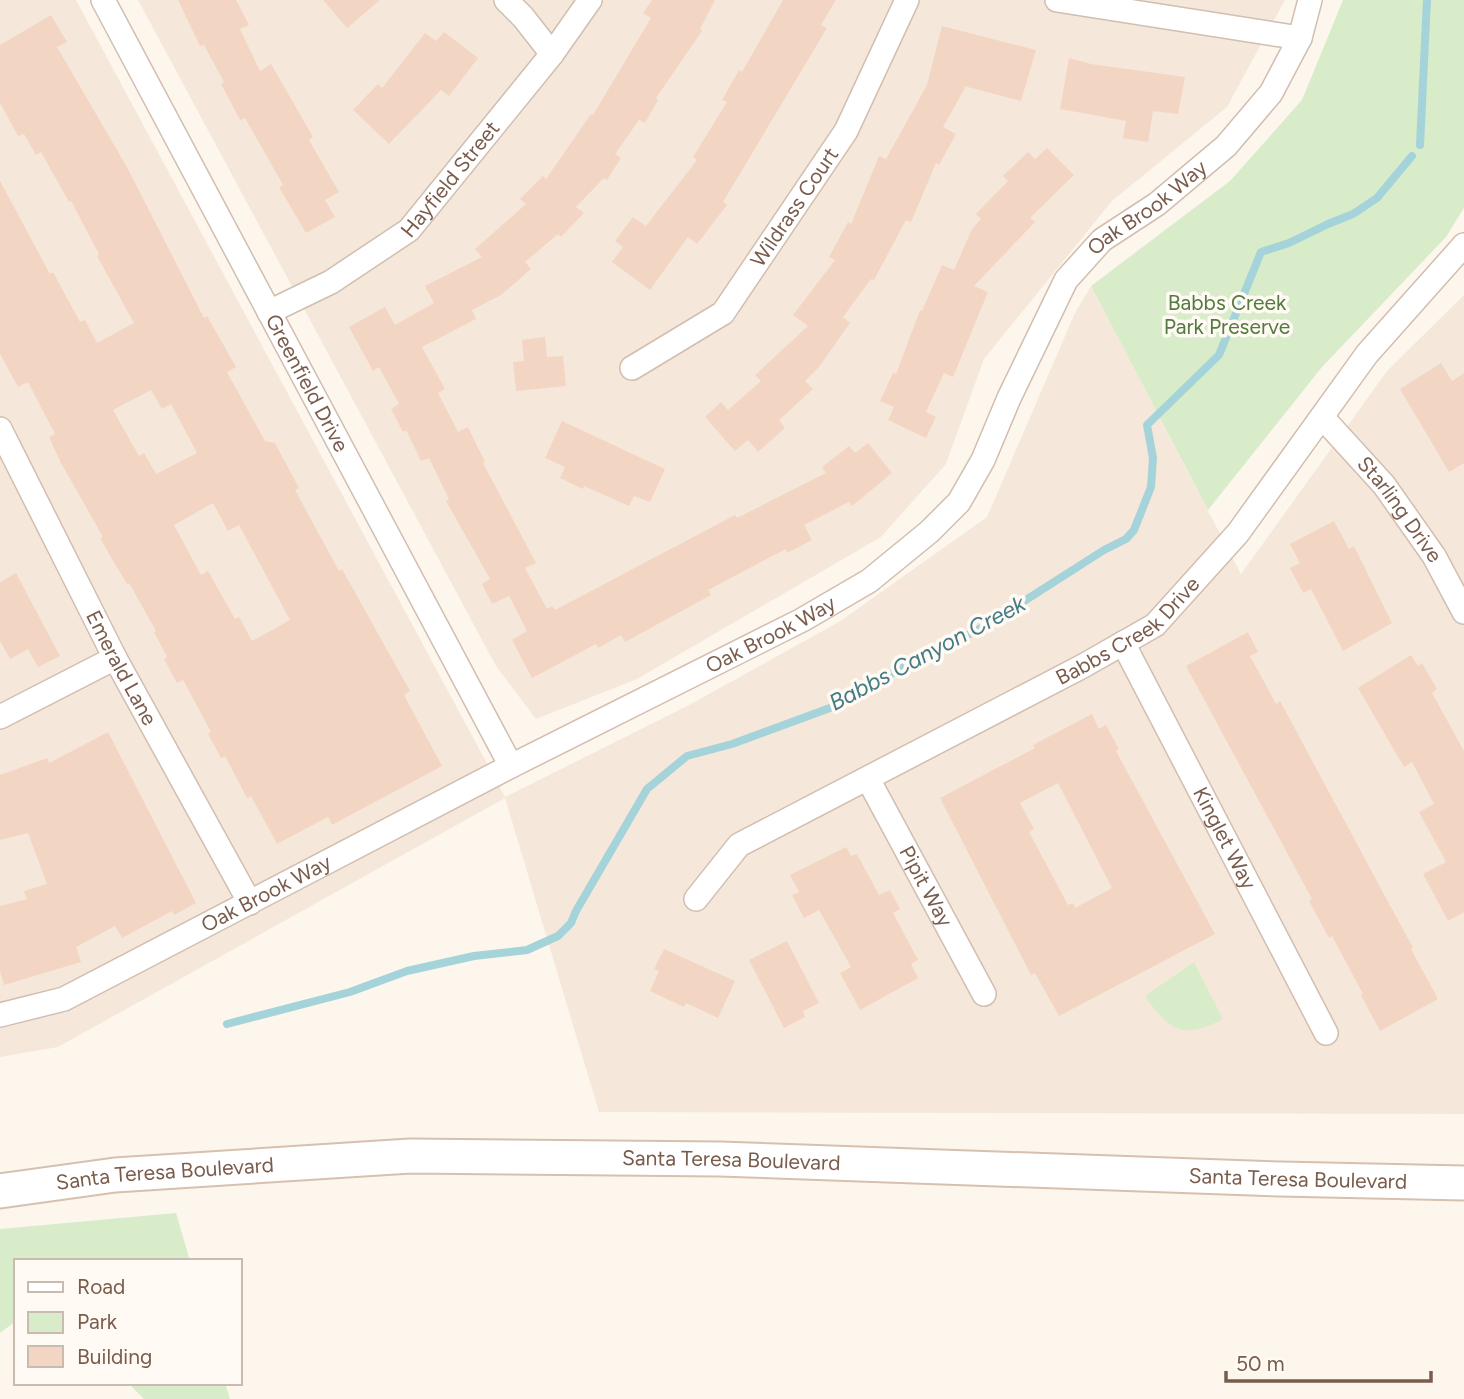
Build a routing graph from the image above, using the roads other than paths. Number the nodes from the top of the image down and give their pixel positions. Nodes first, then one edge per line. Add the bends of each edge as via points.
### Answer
1 (103, 0) edge
2 (506, 0) edge
3 (590, 0) edge
4 (907, 0) edge
5 (1057, 0) edge
6 (1310, 0) edge
7 (1300, 38) junction
8 (552, 54) junction
9 (1464, 245) edge
10 (269, 312) junction
11 (632, 368) dead end
12 (1322, 417) junction
13 (0, 429) edge
14 (1464, 612) edge
15 (1123, 643) junction
16 (115, 658) junction
17 (0, 717) edge
18 (511, 766) junction
19 (868, 779) junction
20 (696, 899) dead end
21 (250, 903) junction
22 (984, 995) dead end
23 (0, 1015) edge
24 (1326, 1033) dead end
25 (1464, 1183) edge
26 (0, 1191) edge

1 - 10 street, Greenfield Drive
2 - 8 street
3 - 8 street, Hayfield Street
4 - 11 street, Wildrass Court via 846,131 723,313
5 - 7 street
6 - 7 street, Oak Brook Way
7 - 18 street, Oak Brook Way via 1271,93 1226,146 1157,204 1102,240 1066,280 983,460 959,502 929,532 869,581 802,621
8 - 10 street, Hayfield Street via 409,230 331,282
9 - 12 street, Babbs Creek Drive via 1367,354
10 - 18 street, Greenfield Drive
12 - 14 street, Starling Drive via 1384,485 1434,556
12 - 15 street, Babbs Creek Drive via 1238,533 1155,625
13 - 16 street, Emerald Lane
15 - 19 street, Babbs Creek Drive
15 - 24 street, Kinglet Way
16 - 17 street
16 - 21 street, Emerald Lane
18 - 21 street, Oak Brook Way
19 - 20 street, Babbs Creek Drive via 739,845
19 - 22 street, Pipit Way
21 - 23 street, Oak Brook Way via 64,999
25 - 26 main road, Santa Teresa Boulevard via 720,1159 410,1156 115,1175

